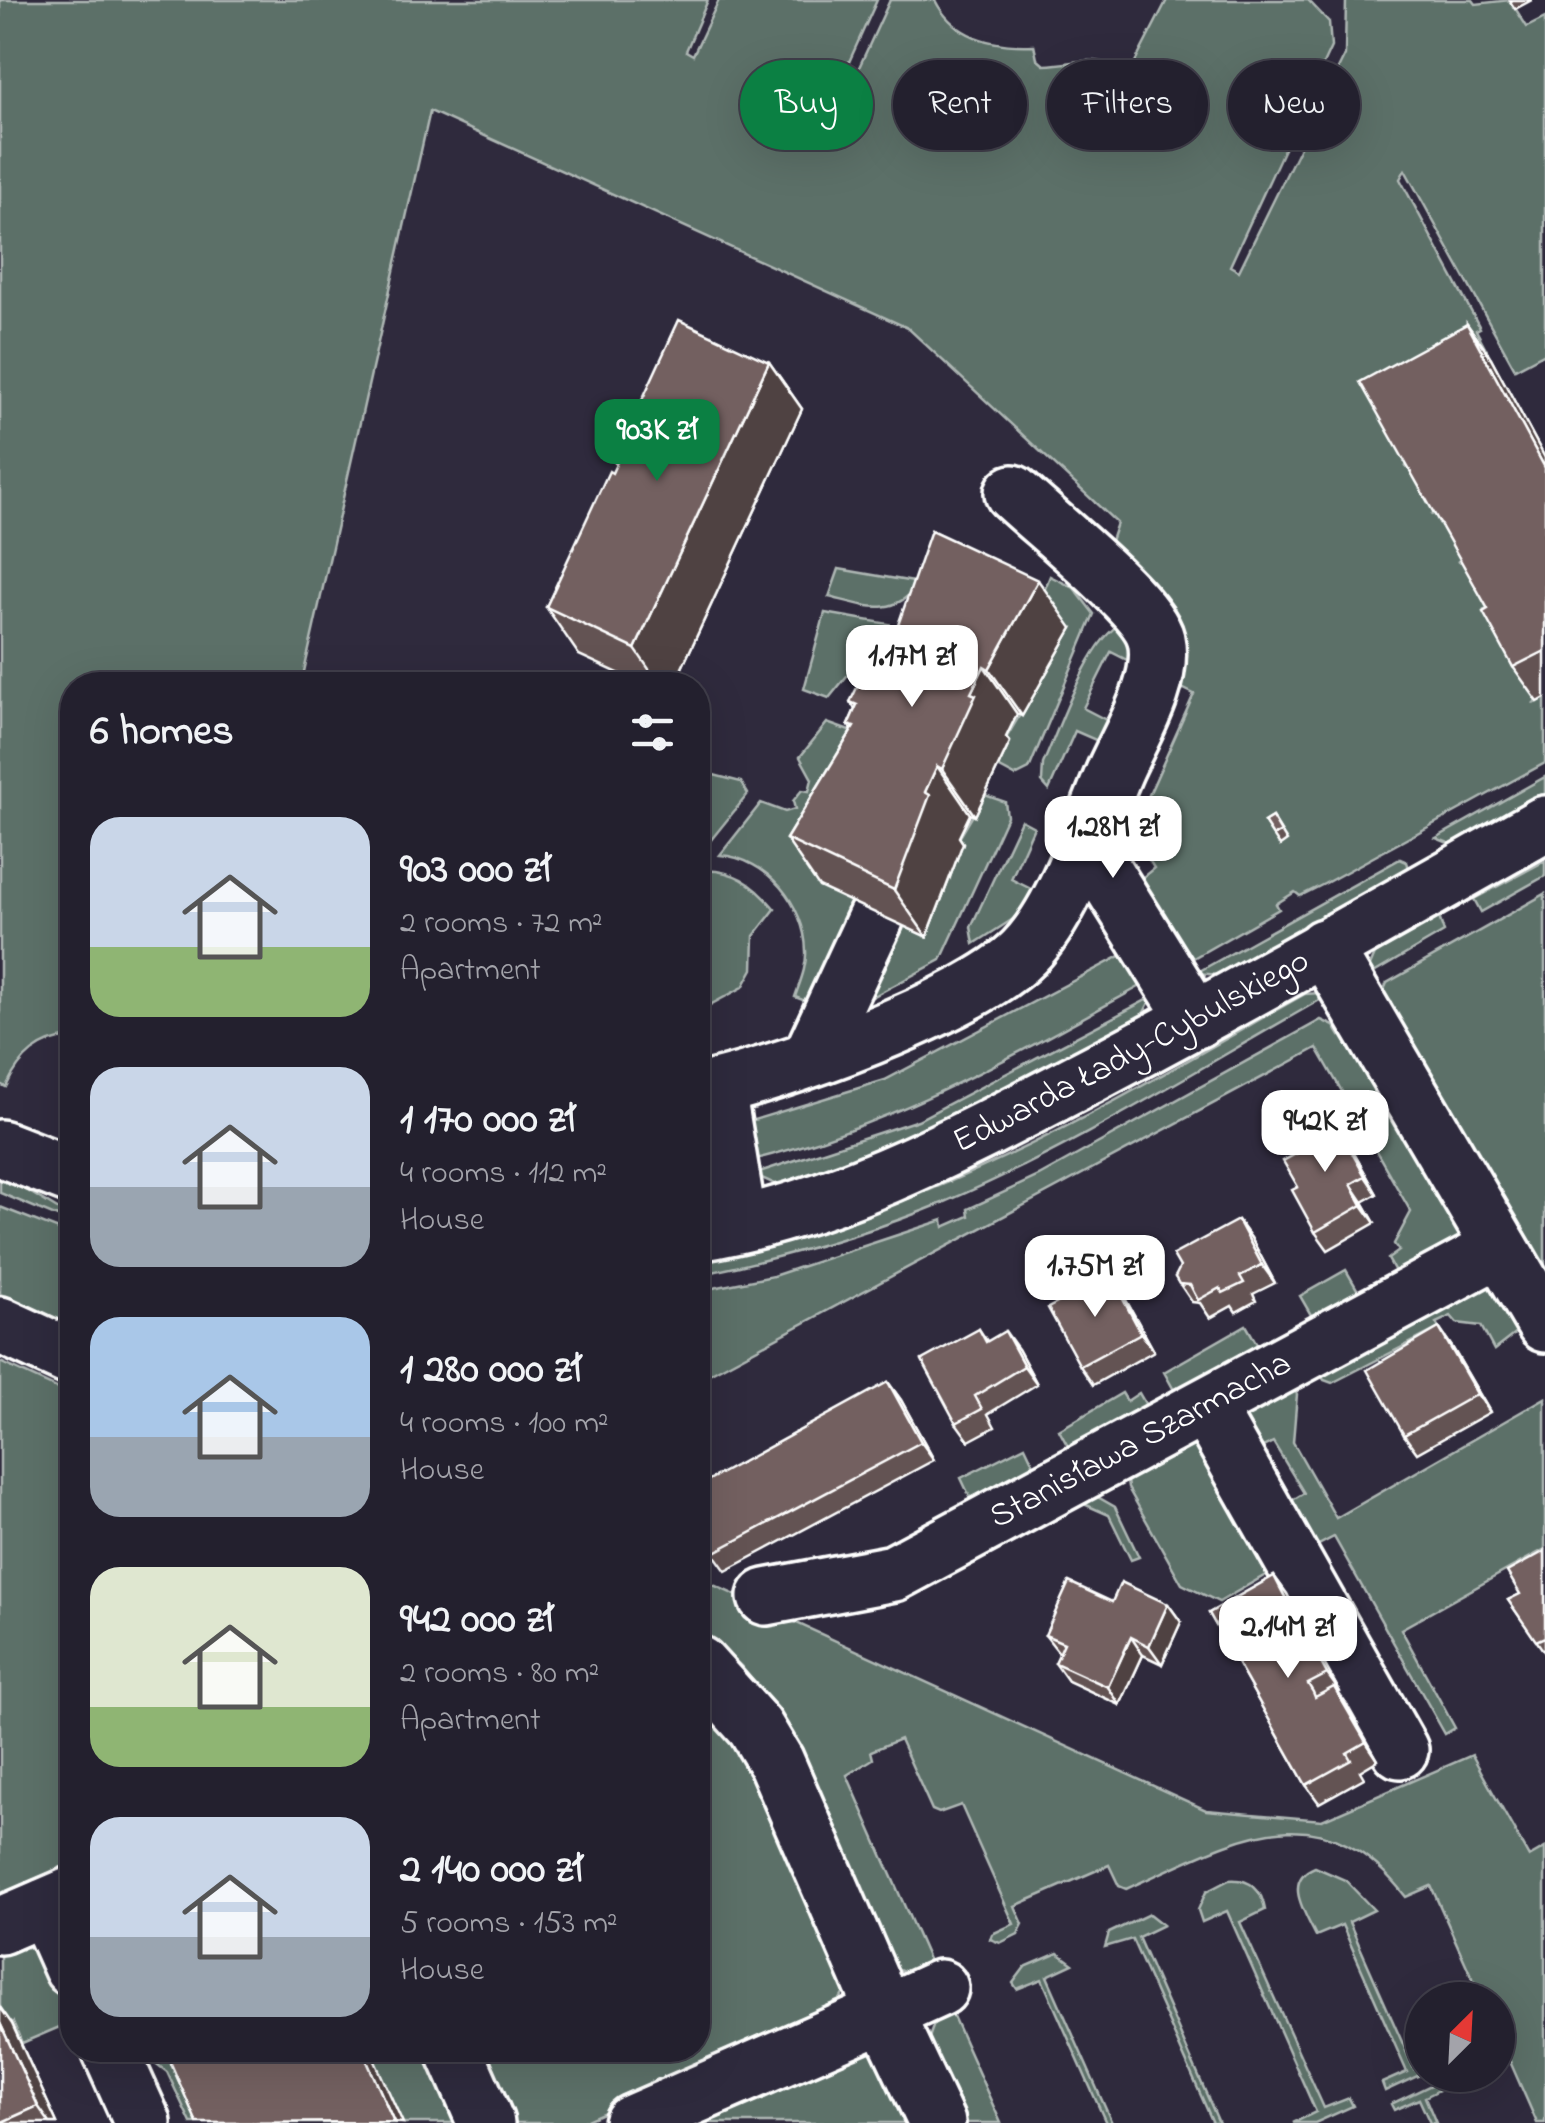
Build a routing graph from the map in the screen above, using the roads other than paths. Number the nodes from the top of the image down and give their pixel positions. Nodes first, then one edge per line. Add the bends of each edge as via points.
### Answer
1 (1012, 493) dead end
2 (1545, 824) edge
3 (1084, 840) junction
4 (876, 917) edge
5 (1324, 947) junction
6 (1196, 1020) junction
7 (812, 1055) junction
8 (710, 1089) edge
9 (710, 1128) edge
10 (0, 1148) edge
11 (60, 1171) edge
12 (718, 1228) edge
13 (1500, 1248) junction
14 (1545, 1324) edge
15 (0, 1325) edge
16 (60, 1352) edge
17 (1207, 1409) junction
18 (766, 1597) dead end
19 (710, 1677) edge
20 (1400, 1750) dead end
21 (39, 1909) edge
22 (60, 1947) edge
23 (940, 1988) dead end
24 (885, 2013) junction
25 (115, 2062) edge
26 (459, 2062) edge
27 (640, 2122) edge
28 (143, 2123) edge
29 (486, 2123) edge
30 (937, 2123) edge

1 - 3 street via 1140,610 1156,636 1157,664 1142,708
2 - 5 street, Edwarda Łady-Cybulskiego
3 - 6 street
3 - 7 street via 1050,916 1024,952 937,1009
4 - 7 street
5 - 6 street, Edwarda Łady-Cybulskiego
5 - 13 street
6 - 12 street, Edwarda Łady-Cybulskiego via 916,1167
7 - 8 street
9 - 12 street
10 - 11 street
13 - 14 street
13 - 17 street, Stanisława Szarmacha
15 - 16 street
17 - 18 street, Stanisława Szarmacha via 894,1574
17 - 20 street
19 - 24 street via 755,1726 776,1762
21 - 22 street
23 - 24 street
24 - 27 street
24 - 30 street
25 - 28 street
26 - 29 street

